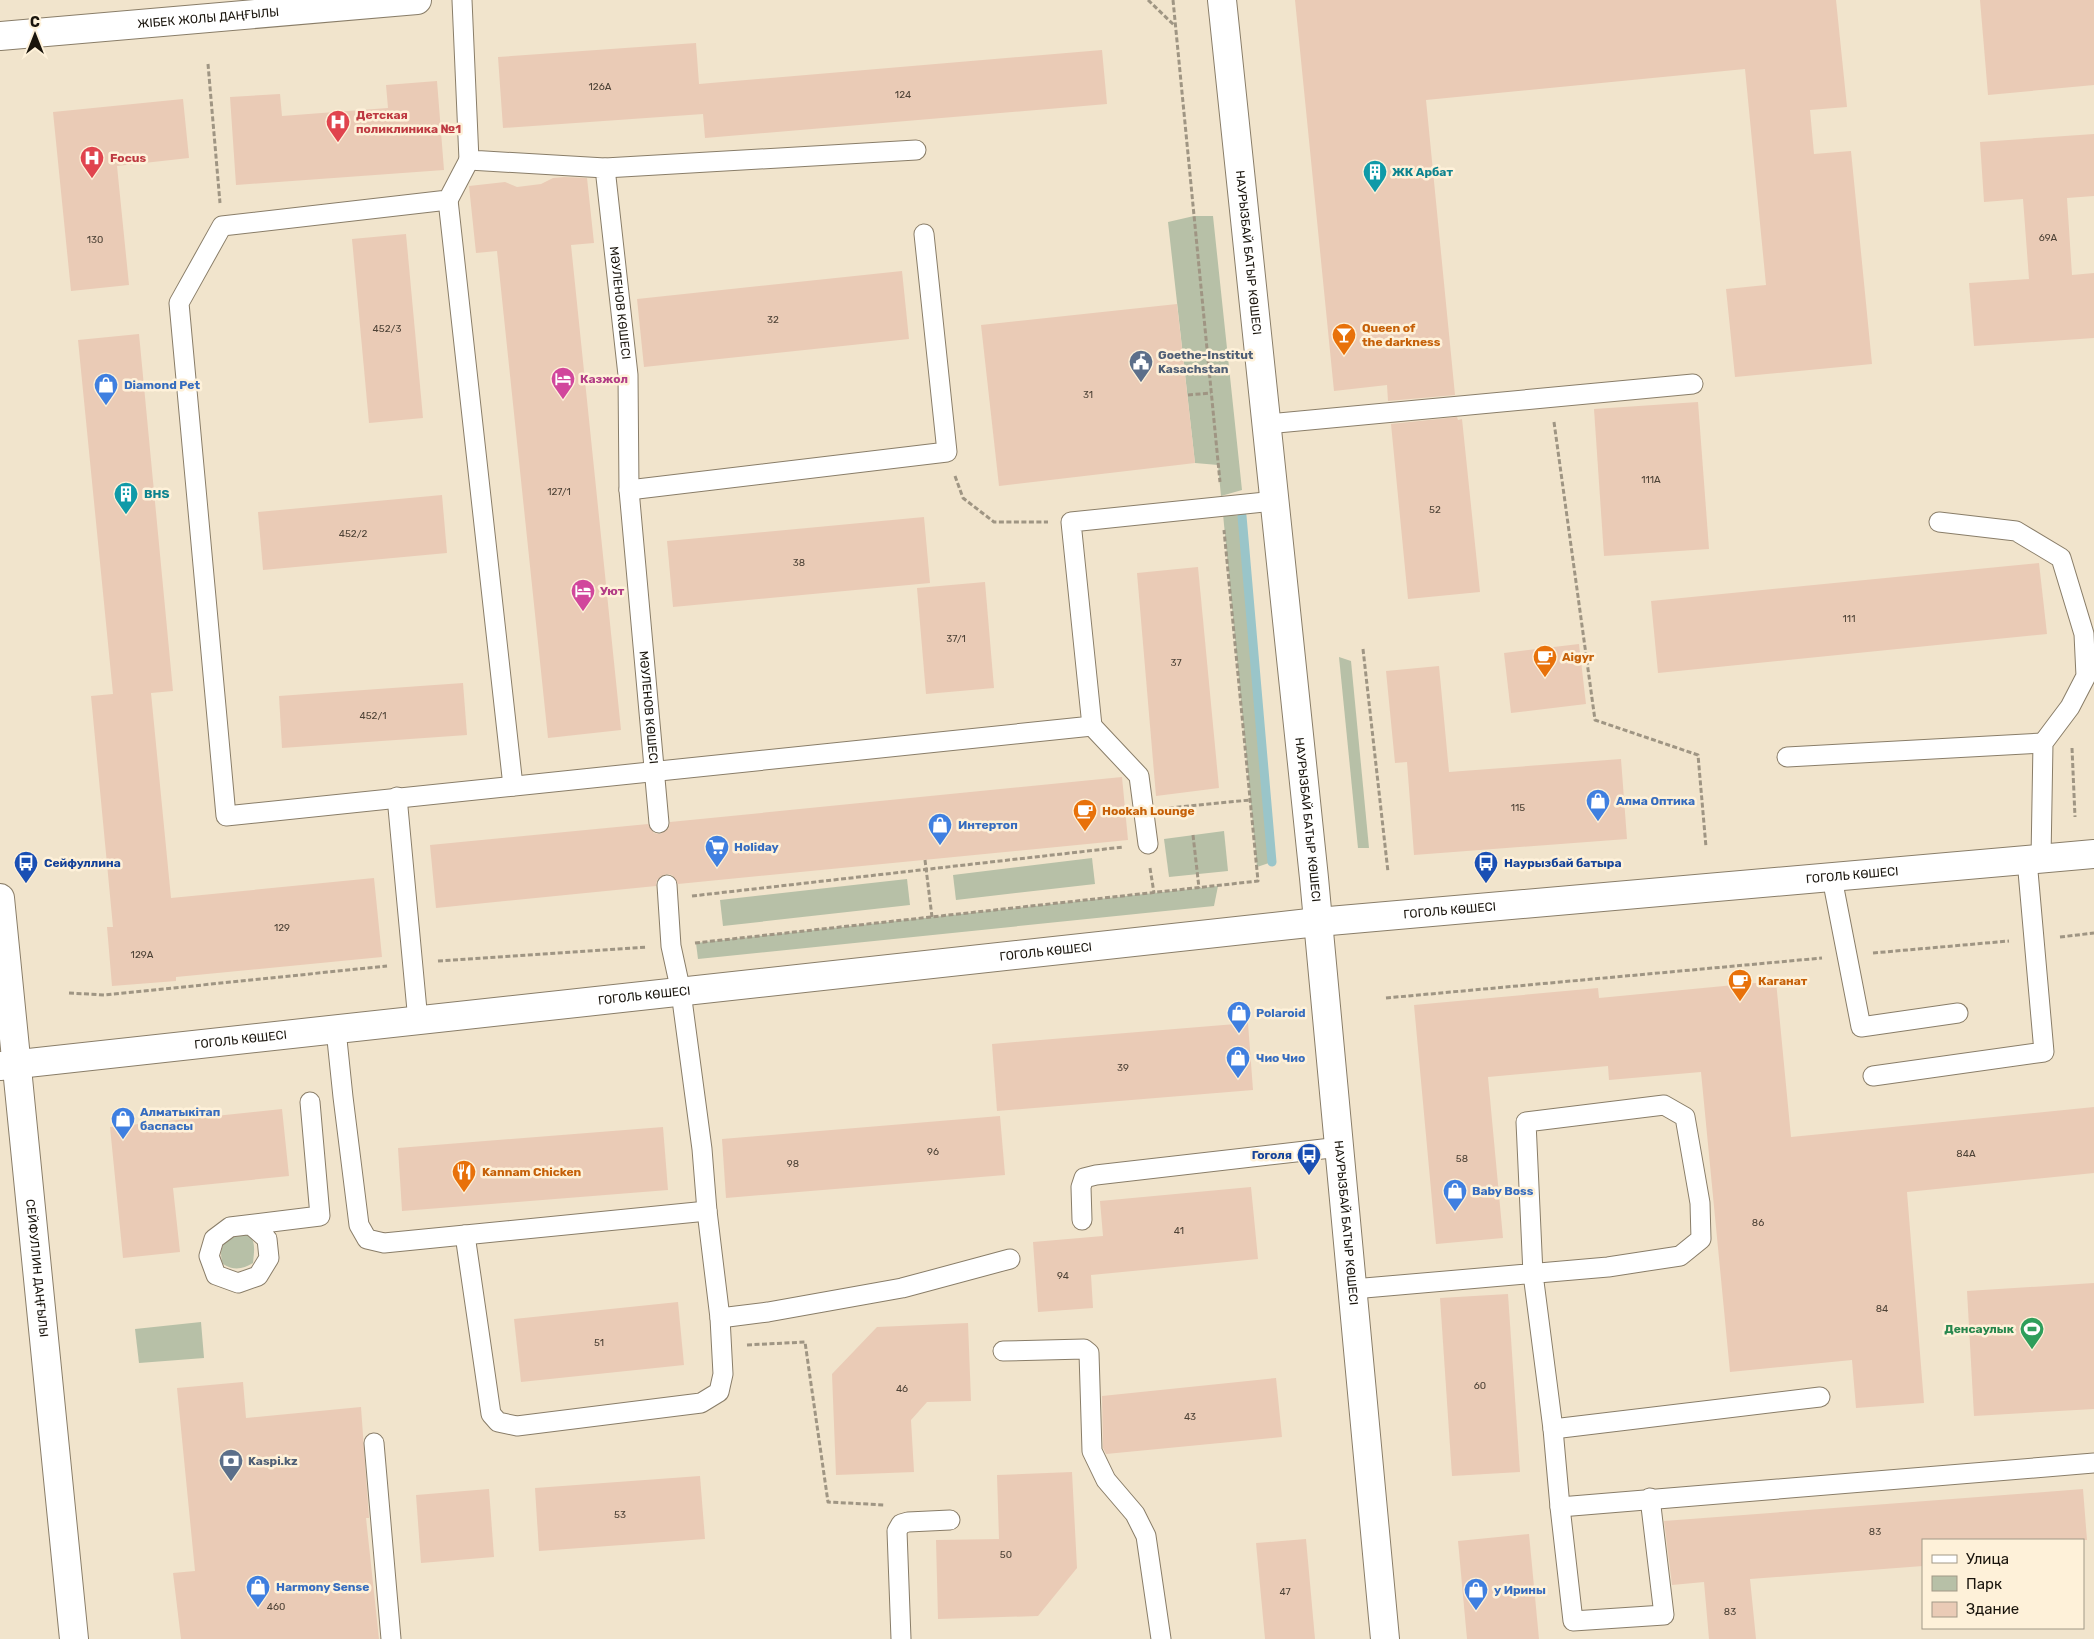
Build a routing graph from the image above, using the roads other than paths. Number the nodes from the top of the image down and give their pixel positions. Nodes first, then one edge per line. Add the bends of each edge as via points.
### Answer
1 (417, 0) edge
2 (462, 0) edge
3 (1222, 0) edge
4 (375, 2) edge
5 (0, 36) edge
6 (916, 150) dead end
7 (469, 160) junction
8 (605, 168) junction
9 (448, 200) junction
10 (924, 234) dead end
11 (1693, 384) dead end
12 (1267, 424) junction
13 (629, 490) junction
14 (1275, 501) junction
15 (1939, 522) dead end
16 (1092, 726) junction
17 (2043, 743) junction
18 (1787, 757) dead end
19 (655, 772) junction
20 (514, 786) junction
21 (397, 797) junction
22 (659, 823) dead end
23 (1148, 844) road end
24 (2094, 854) edge
25 (2034, 860) junction
26 (1832, 878) junction
27 (667, 885) dead end
28 (0, 898) edge
29 (1318, 922) junction
30 (681, 992) junction
31 (1958, 1012) dead end
32 (418, 1021) junction
33 (336, 1030) junction
34 (8, 1065) edge
35 (1873, 1076) dead end
36 (310, 1102) dead end
37 (1340, 1147) junction
38 (707, 1211) junction
39 (1082, 1220) dead end
40 (251, 1225) dead end
41 (465, 1235) junction
42 (1010, 1259) dead end
43 (1533, 1274) junction
44 (1353, 1289) junction
45 (720, 1318) junction
46 (1003, 1351) dead end
47 (1820, 1397) dead end
48 (1553, 1428) junction
49 (374, 1443) dead end
50 (2094, 1463) edge
51 (1650, 1498) junction
52 (1560, 1507) junction
53 (950, 1520) dead end
54 (74, 1639) edge
55 (391, 1639) edge
56 (901, 1639) edge
57 (1161, 1639) edge
58 (1384, 1639) edge

1 - 4 main road, ЖІБЕК ЖОЛЫ ДАҢҒЫЛЫ
2 - 7 lane
3 - 12 main road, НАУРЫЗБАЙ БАТЫР КӨШЕСІ
4 - 5 main road, ЖІБЕК ЖОЛЫ ДАҢҒЫЛЫ
6 - 8 lane
7 - 8 lane
7 - 9 lane
8 - 13 lane, МӘУЛЕНОВ КӨШЕСІ via 628,375
9 - 20 lane
9 - 21 lane via 222,226 179,302 226,816
10 - 13 lane via 947,452
11 - 12 lane
12 - 14 main road, НАУРЫЗБАЙ БАТЫР КӨШЕСІ
13 - 19 lane, МӘУЛЕНОВ КӨШЕСІ
14 - 16 lane via 1071,522
14 - 29 main road, НАУРЫЗБАЙ БАТЫР КӨШЕСІ
15 - 17 lane via 2016,531 2061,558 2084,634 2086,676 2070,707
16 - 19 lane
16 - 23 lane via 1138,776
17 - 18 lane
17 - 25 lane
19 - 20 lane
19 - 22 lane, МӘУЛЕНОВ КӨШЕСІ
20 - 21 lane
21 - 32 lane
24 - 25 main road, ГОГОЛЬ КӨШЕСІ
25 - 26 main road, ГОГОЛЬ КӨШЕСІ
25 - 35 lane via 2034,939 2044,1052
26 - 29 main road, ГОГОЛЬ КӨШЕСІ
26 - 31 lane via 1861,1027
27 - 30 lane via 671,946
28 - 34 main road, СЕЙФУЛЛИН ДАҢҒЫЛЫ
29 - 30 main road, ГОГОЛЬ КӨШЕСІ
29 - 37 main road, НАУРЫЗБАЙ БАТЫР КӨШЕСІ
30 - 32 main road, ГОГОЛЬ КӨШЕСІ
30 - 38 lane
32 - 33 main road, ГОГОЛЬ КӨШЕСІ
33 - 34 main road, ГОГОЛЬ КӨШЕСІ
33 - 41 lane via 359,1225 368,1238 384,1243
34 - 54 main road, СЕЙФУЛЛИН ДАҢҒЫЛЫ
36 - 40 lane via 320,1216
37 - 39 lane via 1084,1178 1081,1187
37 - 44 main road, НАУРЫЗБАЙ БАТЫР КӨШЕСІ
38 - 41 lane
38 - 45 lane
41 - 45 lane via 491,1414 498,1422 517,1426 701,1403 719,1392 723,1374
42 - 45 lane via 902,1288
43 - 43 lane via 1680,1256 1701,1239 1700,1202 1684,1117 1664,1105 1526,1122
43 - 44 lane
43 - 48 lane
44 - 58 main road, НАУРЫЗБАЙ БАТЫР КӨШЕСІ
46 - 57 lane via 1084,1349 1089,1353 1092,1451 1106,1480 1135,1514 1146,1536
47 - 48 lane
48 - 52 lane
49 - 55 lane
50 - 51 lane
51 - 52 lane
51 - 52 lane via 1664,1615 1573,1621
53 - 56 lane via 901,1524 897,1531

